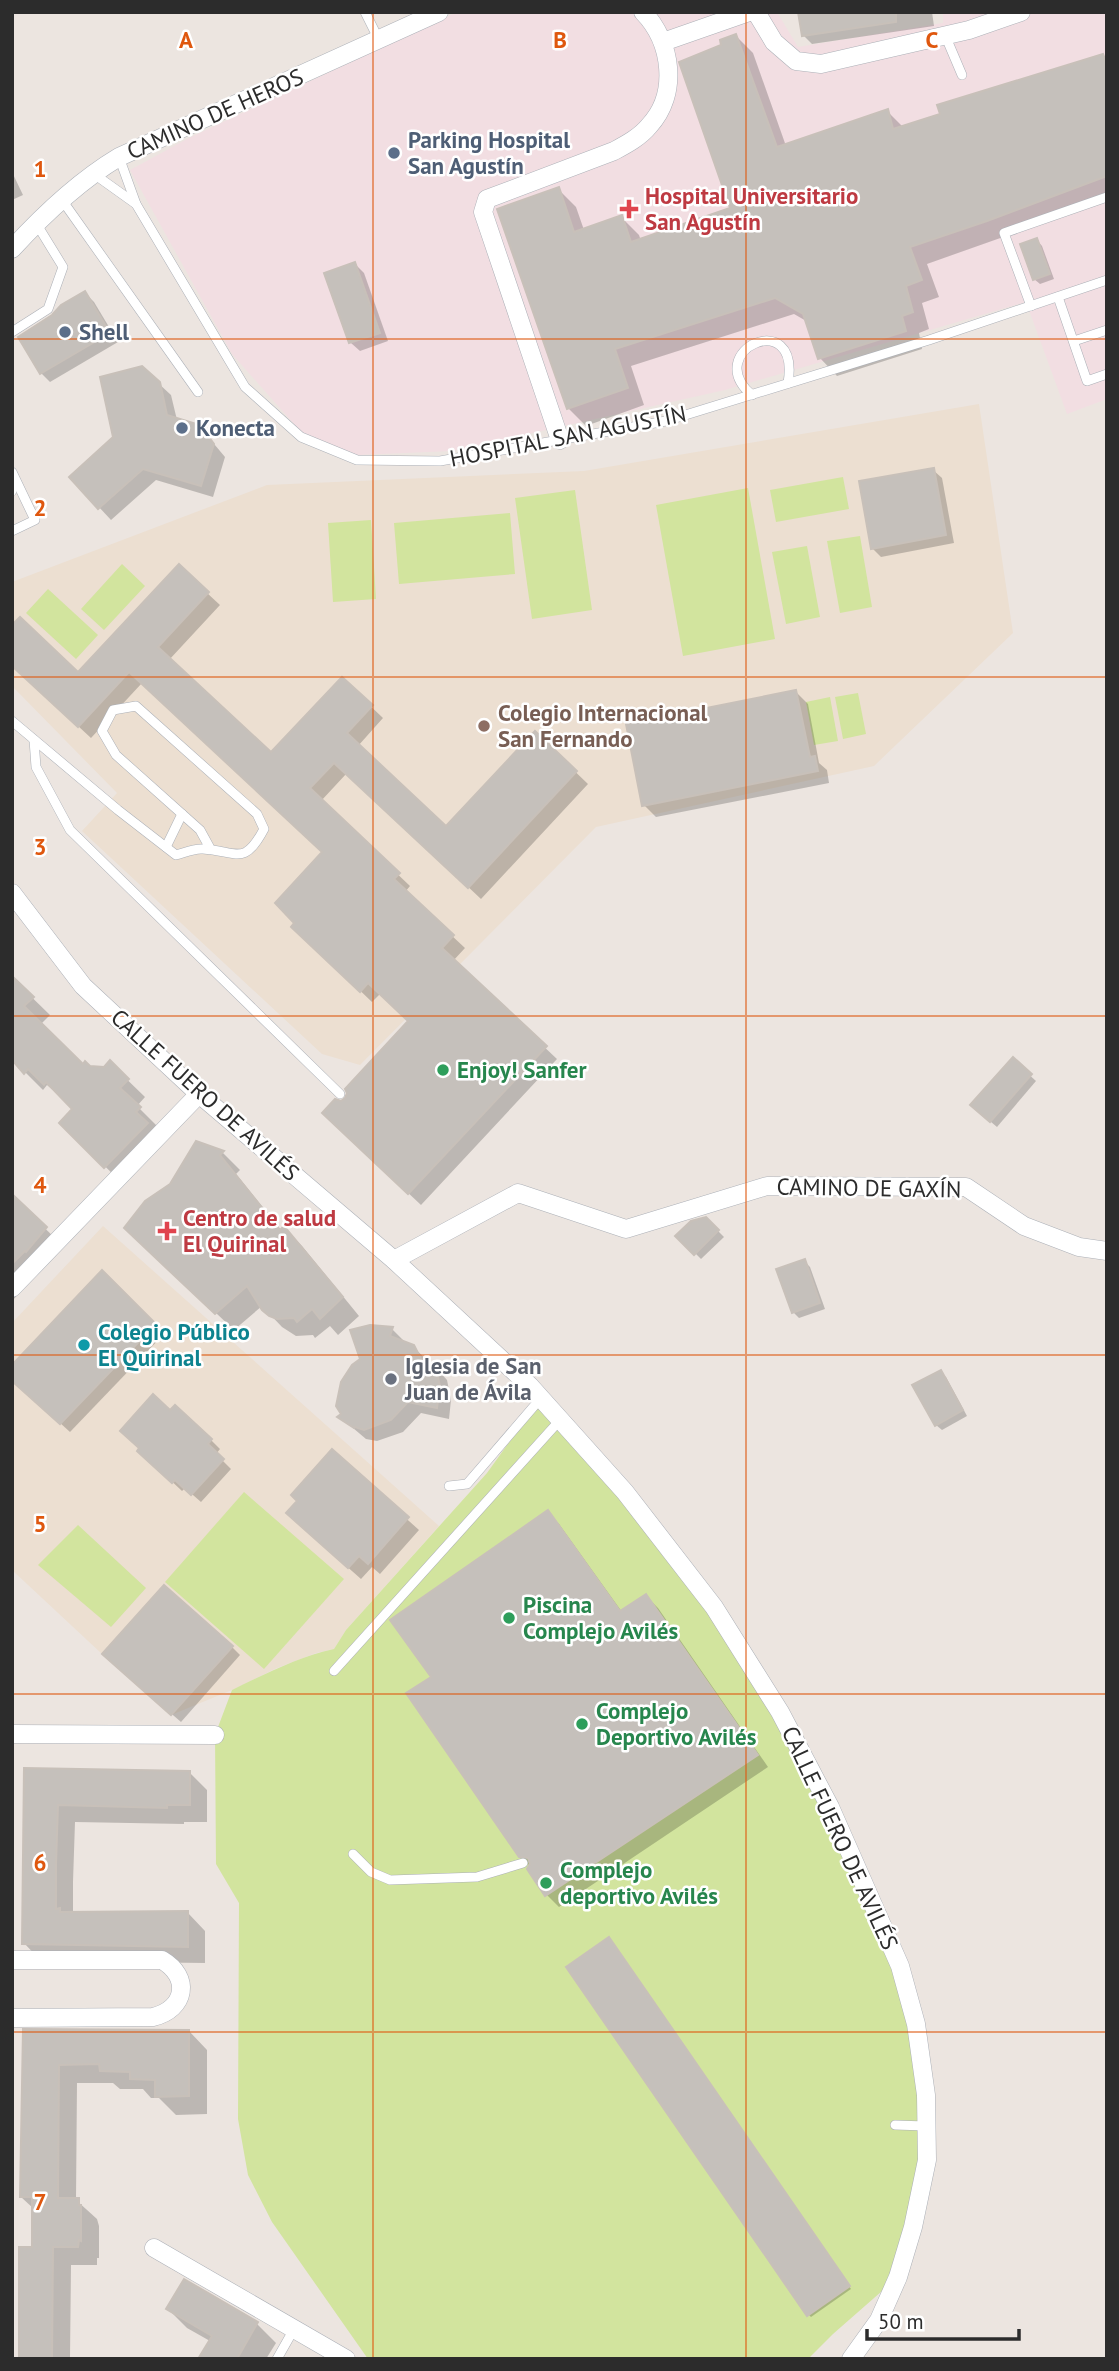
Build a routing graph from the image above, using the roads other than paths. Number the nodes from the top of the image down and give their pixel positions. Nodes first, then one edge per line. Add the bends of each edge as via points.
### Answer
1 (365, 12) edge
2 (439, 12) edge
3 (643, 12) edge
4 (749, 12) edge
5 (756, 12) edge
6 (1021, 12) edge
7 (945, 35) junction
8 (379, 40) junction
9 (663, 42) junction
10 (962, 75) dead end
11 (120, 157) junction
12 (92, 173) junction
13 (1107, 197) edge
14 (62, 200) junction
15 (136, 204) junction
16 (36, 223) junction
17 (12, 249) edge
18 (1107, 280) edge
19 (1058, 297) junction
20 (1031, 306) junction
21 (1107, 330) edge
22 (12, 332) edge
23 (1074, 341) junction
24 (1107, 374) edge
25 (788, 383) junction
26 (198, 392) dead end
27 (752, 395) junction
28 (560, 440) junction
29 (12, 472) edge
30 (12, 531) edge
31 (12, 721) edge
32 (34, 740) junction
33 (181, 814) junction
34 (166, 848) junction
35 (211, 850) junction
36 (12, 893) edge
37 (199, 1094) junction
38 (340, 1094) dead end
39 (1107, 1251) edge
40 (394, 1260) junction
41 (12, 1289) edge
42 (541, 1398) junction
43 (560, 1420) junction
44 (449, 1486) dead end
45 (334, 1671) dead end
46 (12, 1734) edge
47 (215, 1735) dead end
48 (353, 1854) dead end
49 (523, 1863) dead end
50 (12, 1960) edge
51 (12, 2018) edge
52 (895, 2125) dead end
53 (926, 2126) junction
54 (154, 2248) dead end
55 (294, 2329) junction
56 (276, 2359) edge
57 (346, 2359) edge
58 (851, 2359) edge

1 - 8 lane
2 - 8 street, CAMINO DE HEROS
3 - 9 street
4 - 9 street
5 - 7 street via 774,42 796,61 821,64
6 - 7 street
7 - 10 lane
8 - 11 street, CAMINO DE HEROS
9 - 28 street via 668,59 664,105 650,125 614,152 487,199 483,212
11 - 12 street, CAMINO DE HEROS
11 - 15 lane, HOSPITAL SAN AGUSTÍN
12 - 14 street, CAMINO DE HEROS
12 - 15 lane, HOSPITAL SAN AGUSTÍN
13 - 20 lane via 1004,233
14 - 16 street, CAMINO DE HEROS
14 - 26 lane
15 - 28 lane, HOSPITAL SAN AGUSTÍN via 245,387 301,437 357,460 440,461
16 - 17 street, CAMINO DE HEROS
16 - 22 lane via 63,267 48,309
18 - 19 lane, HOSPITAL SAN AGUSTÍN
19 - 20 lane, HOSPITAL SAN AGUSTÍN
19 - 23 lane
20 - 25 lane, HOSPITAL SAN AGUSTÍN
21 - 23 lane
23 - 24 lane via 1087,381
25 - 27 lane, HOSPITAL SAN AGUSTÍN
25 - 27 lane via 789,360 783,350 767,339 757,341 747,347 737,365 740,382
27 - 28 lane, HOSPITAL SAN AGUSTÍN via 666,421
29 - 30 lane via 35,520
31 - 32 lane
32 - 34 lane
32 - 38 lane via 36,767 70,830
33 - 34 lane
33 - 35 lane via 200,830
33 - 35 lane via 116,755 102,730 113,710 136,706 257,814 264,829 254,848 237,855
34 - 35 lane via 176,855
36 - 37 street, CALLE FUERO DE AVILÉS via 83,986
37 - 40 street, CALLE FUERO DE AVILÉS
37 - 41 street
39 - 40 street, CAMINO DE GAXÍN via 1079,1247 1024,1226 966,1187 767,1186 626,1229 519,1193
40 - 42 street, CALLE FUERO DE AVILÉS
42 - 43 street, CALLE FUERO DE AVILÉS
42 - 44 lane via 467,1484
43 - 45 lane
43 - 53 street, CALLE FUERO DE AVILÉS via 625,1492 714,1607 780,1712 830,1807 900,1966 916,2024
46 - 47 street
48 - 49 lane via 371,1872 390,1880 477,1877
50 - 51 street via 162,1960 172,1965 181,1986 174,2007 153,2017
52 - 53 lane
53 - 58 street, CALLE FUERO DE AVILÉS via 927,2160 898,2277 879,2320
54 - 55 street
55 - 56 lane
55 - 57 street

